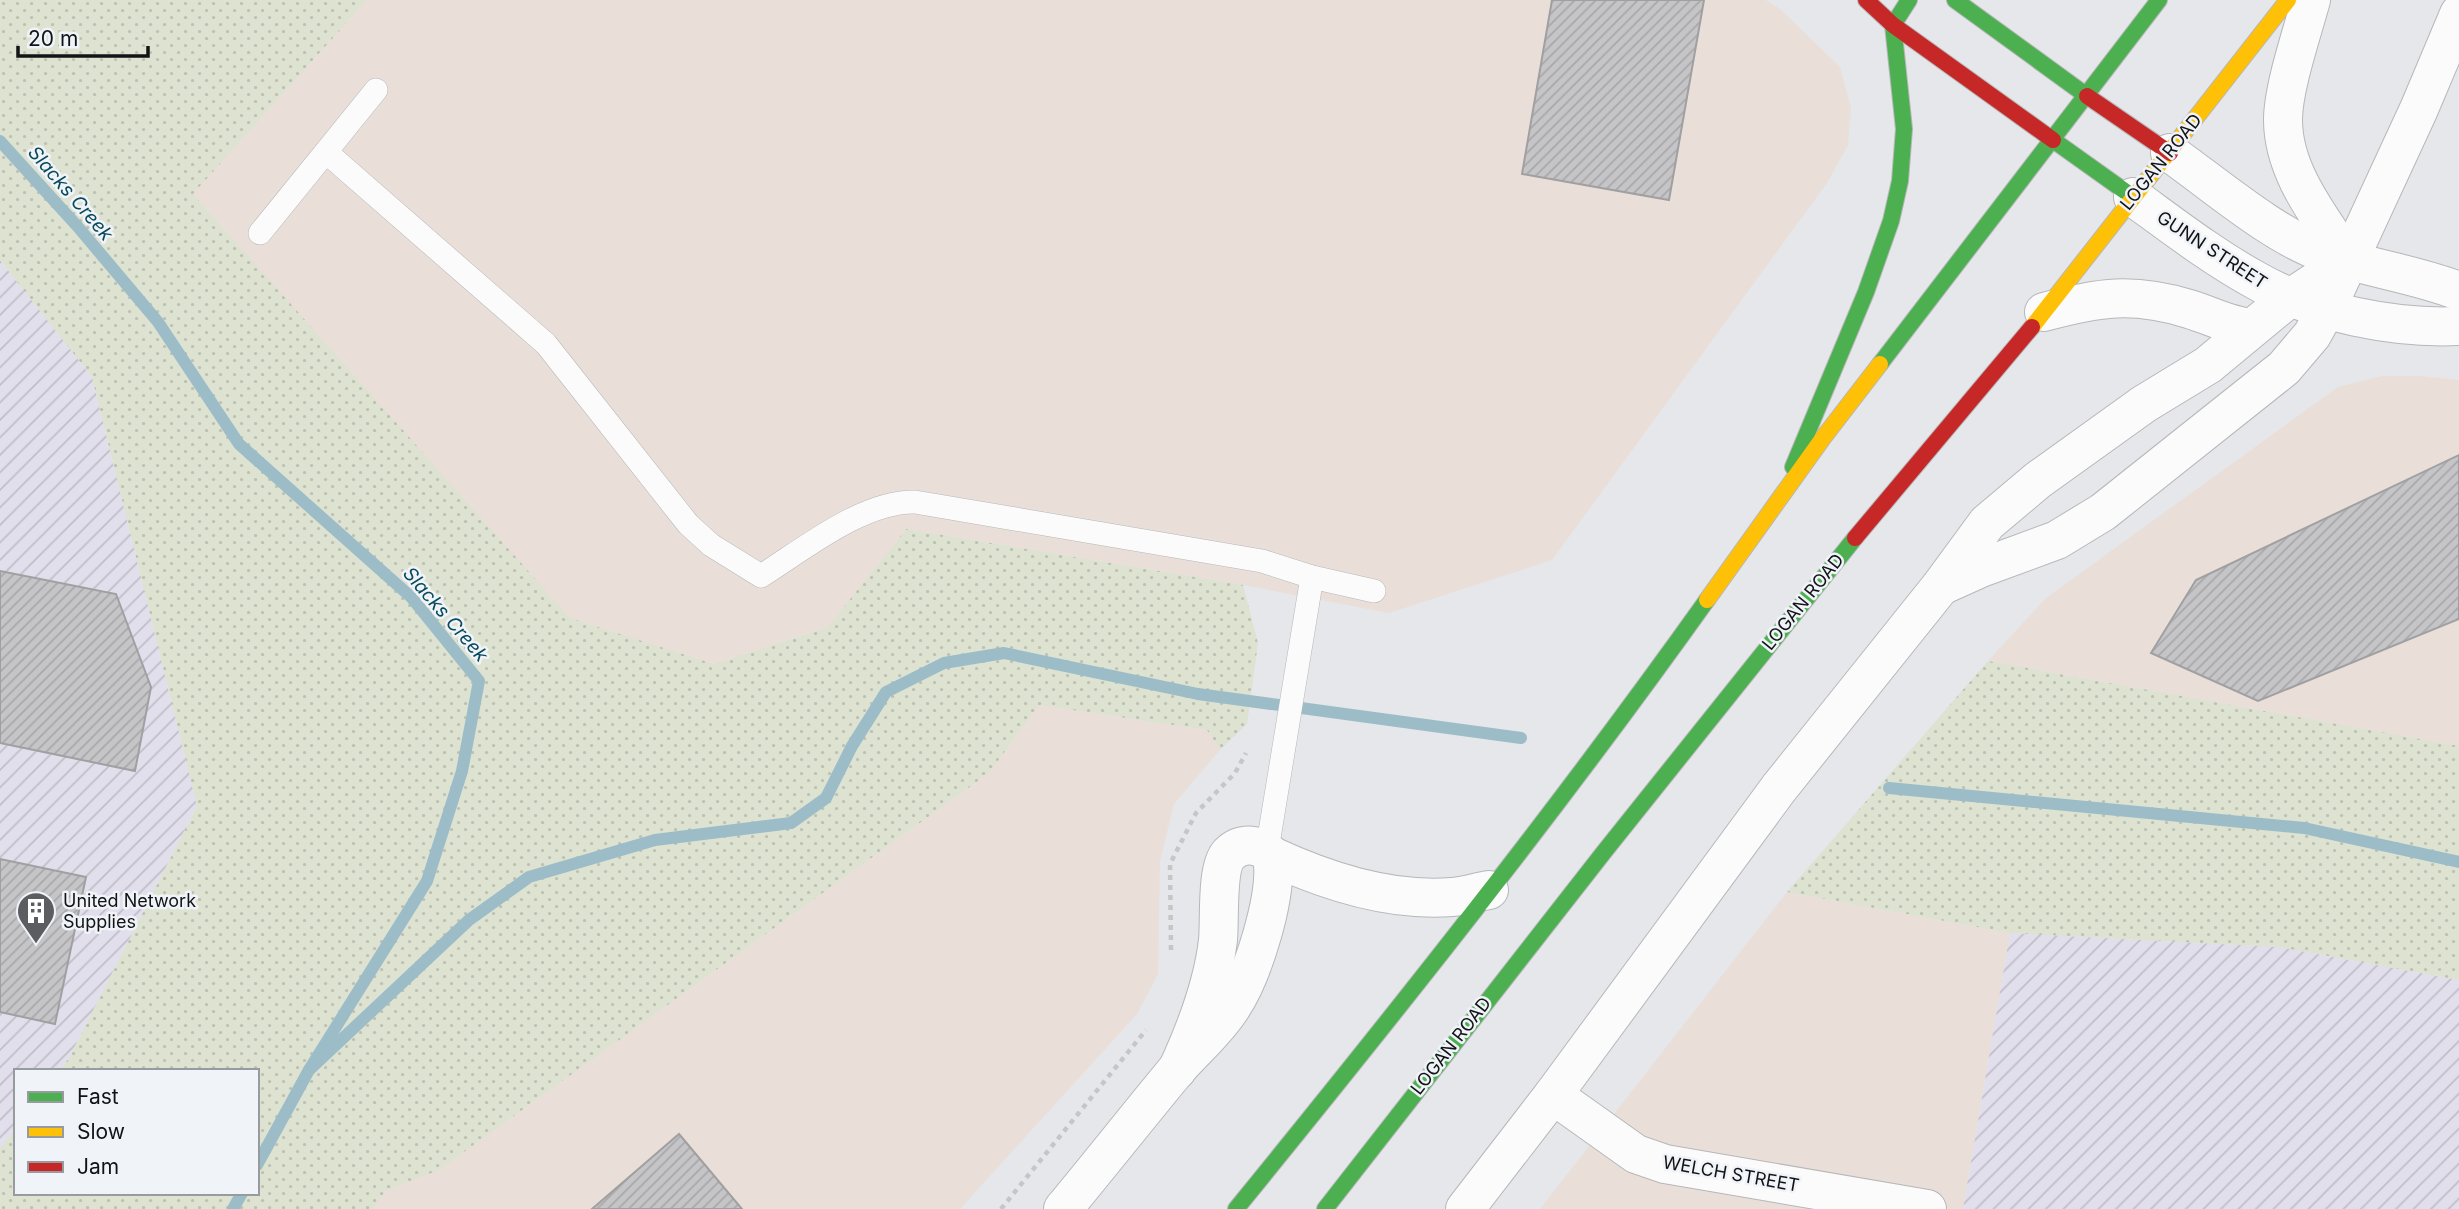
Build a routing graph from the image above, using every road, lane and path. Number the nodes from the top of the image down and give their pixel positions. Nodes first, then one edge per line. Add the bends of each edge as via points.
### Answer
1 (1866, 0) edge
2 (1909, 0) edge
3 (1955, 0) edge
4 (2159, 0) edge
5 (2288, 0) edge
6 (2311, 0) edge
7 (2459, 14) edge
8 (1893, 25) junction
9 (376, 90) dead end
10 (2087, 96) junction
11 (2053, 140) junction
12 (326, 152) junction
13 (2170, 153) junction
14 (2133, 197) junction
15 (260, 233) dead end
16 (2348, 260) junction
17 (2459, 291) edge
18 (2291, 297) junction
19 (2327, 308) junction
20 (2044, 312) junction
21 (2459, 327) edge
22 (2251, 328) junction
23 (1782, 494) junction
24 (1312, 577) junction
25 (1940, 587) junction
26 (1374, 592) dead end
27 (1248, 744) dead end
28 (1270, 853) junction
29 (1489, 890) junction
30 (1171, 957) dead end
31 (1149, 1027) dead end
32 (1177, 1069) junction
33 (1553, 1095) junction
34 (1002, 1209) edge
35 (1063, 1209) edge
36 (1236, 1209) edge
37 (1325, 1209) edge
38 (1465, 1209) edge
39 (1927, 1209) edge

1 - 8 main road
2 - 8 main road
3 - 10 main road
4 - 10 main road
5 - 13 main road, LOGAN ROAD
6 - 16 street via 2283,124 2295,176
7 - 16 street
8 - 11 main road
8 - 23 main road via 1905,129 1891,221
9 - 12 lane
10 - 11 main road
10 - 13 main road
11 - 14 main road
11 - 23 main road
12 - 15 lane
12 - 24 lane via 545,344 688,524 711,545 761,576 839,527 905,502 1262,561
13 - 14 main road, LOGAN ROAD
13 - 16 street via 2284,233 2322,253
14 - 18 street, GUNN STREET via 2246,275
14 - 20 main road, LOGAN ROAD
16 - 17 street
16 - 18 street
16 - 19 street
18 - 19 street, GUNN STREET
18 - 22 street
19 - 21 street, GUNN STREET via 2399,324
19 - 25 street via 2312,335 2284,368 2103,512 2057,540
20 - 22 street via 2135,297
20 - 37 main road, LOGAN ROAD via 1875,513
22 - 25 street via 2207,365 2129,414 2009,502 1976,536
23 - 29 main road via 1627,712
24 - 26 lane
24 - 28 lane
25 - 33 street via 1779,788
27 - 30 path via 1235,773 1190,823 1170,864
28 - 29 street via 1320,877 1374,891 1452,897
28 - 32 street via 1275,871 1272,894 1249,976 1231,1009
28 - 32 street via 1246,845 1228,854 1222,870 1212,976
29 - 36 main road
31 - 34 path
32 - 35 street
33 - 38 street
33 - 39 street, WELCH STREET via 1636,1154 1665,1164

